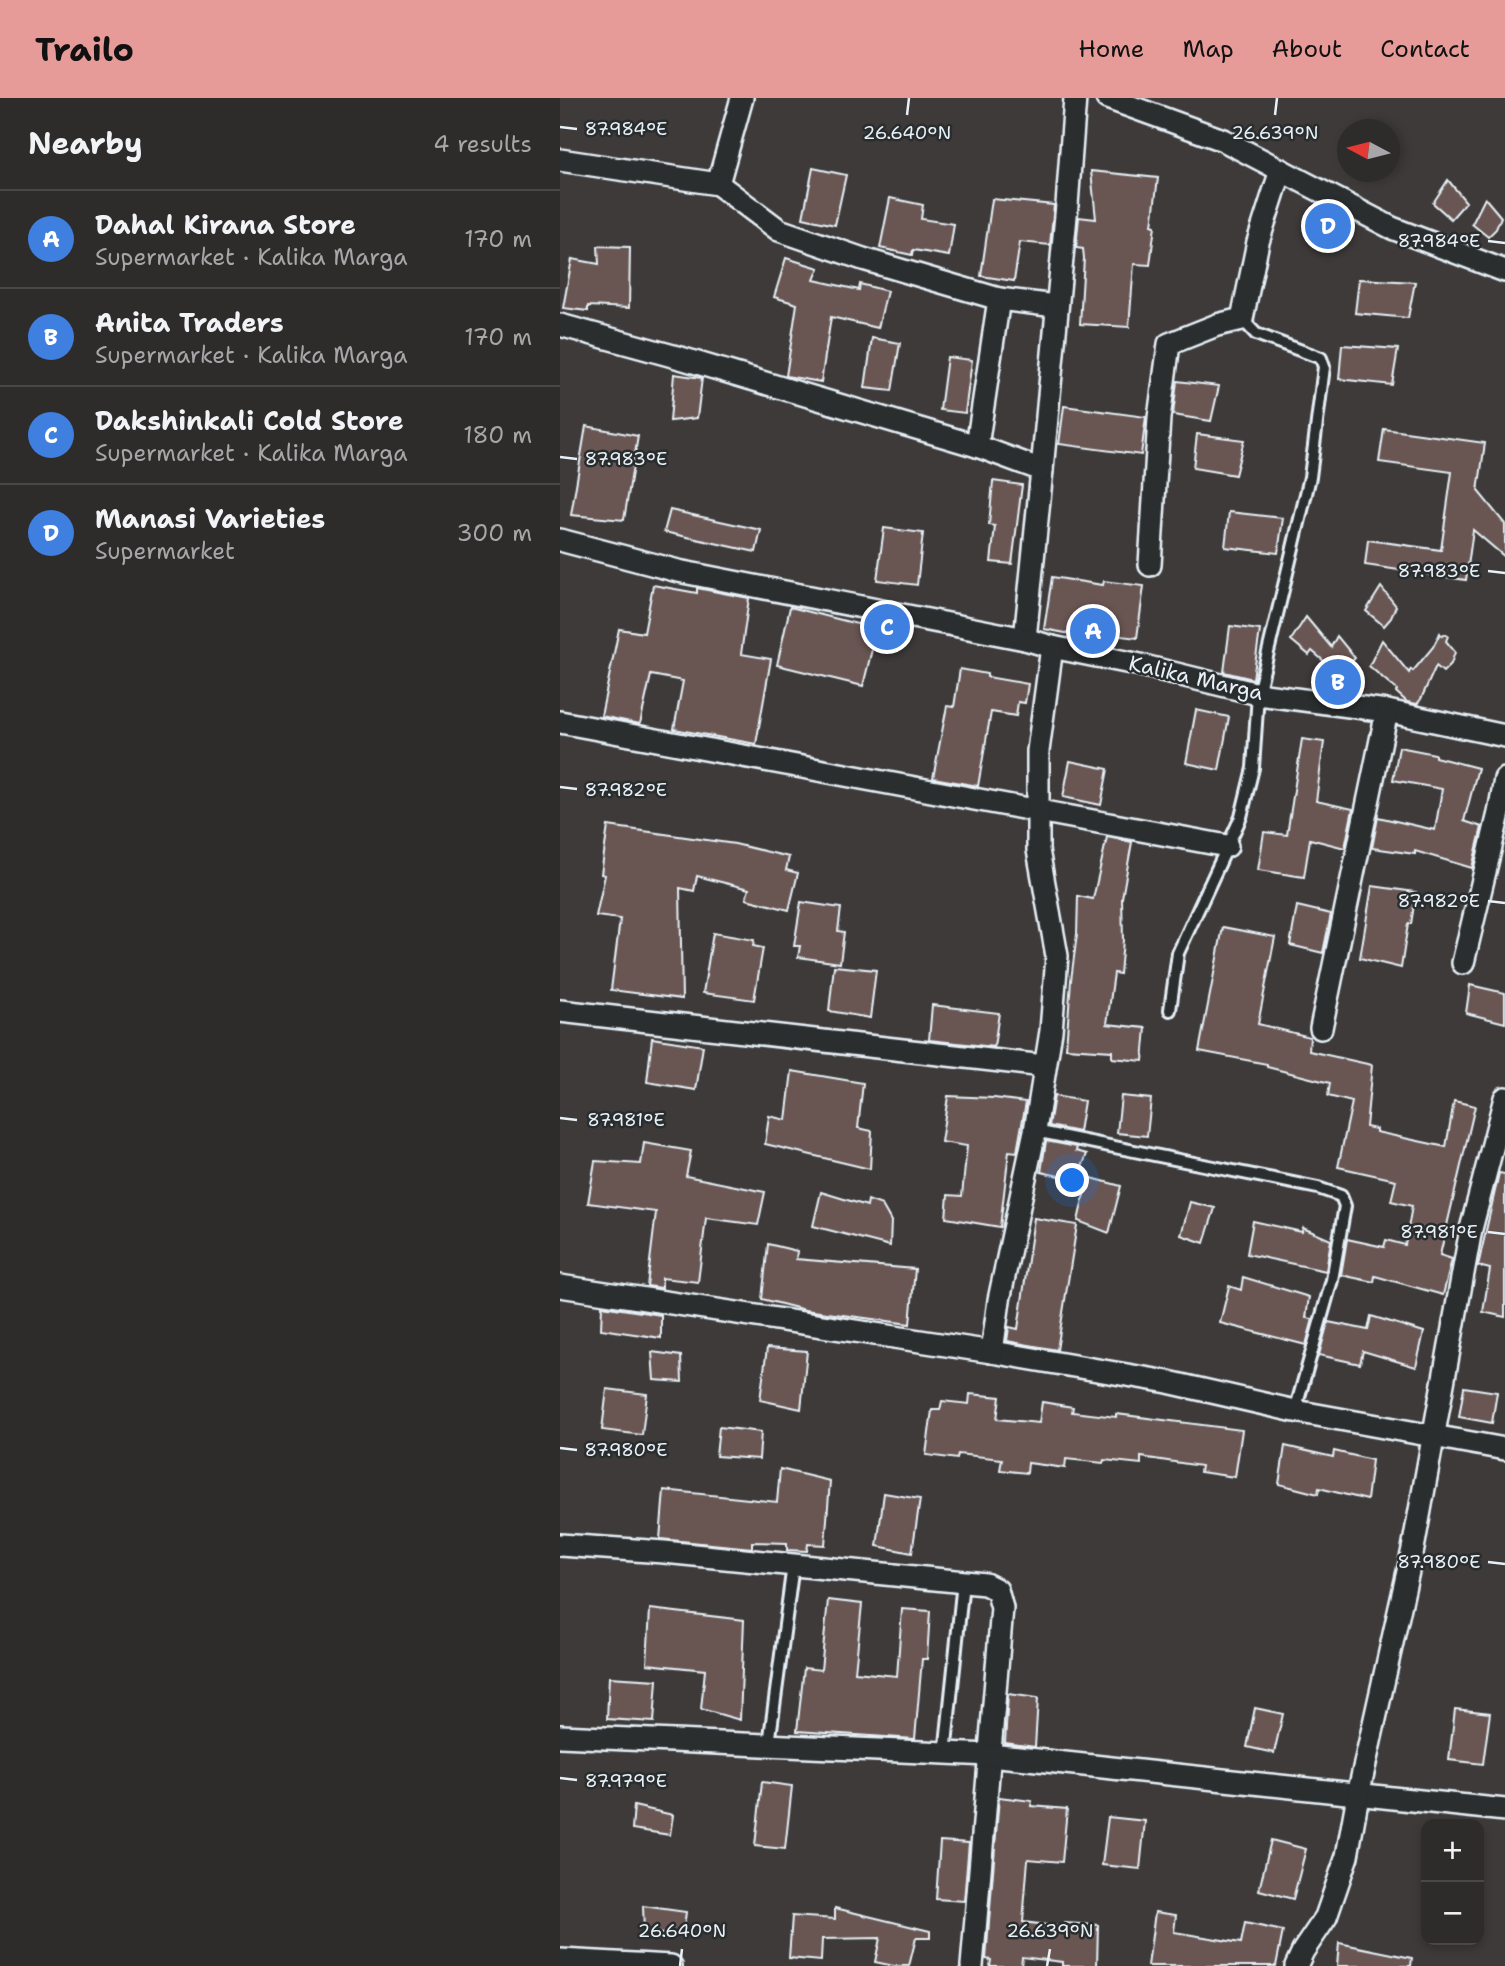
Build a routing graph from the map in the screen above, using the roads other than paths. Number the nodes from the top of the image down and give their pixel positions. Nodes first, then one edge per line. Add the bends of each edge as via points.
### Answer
1 (742, 98) edge
2 (1075, 98) edge
3 (1107, 98) edge
4 (560, 160) edge
5 (1281, 170) junction
6 (718, 184) junction
7 (1505, 271) edge
8 (999, 299) junction
9 (1056, 306) junction
10 (1242, 319) junction
11 (560, 325) edge
12 (977, 446) junction
13 (1042, 470) junction
14 (560, 540) edge
15 (1150, 565) dead end
16 (1025, 639) junction
17 (1052, 647) junction
18 (1258, 694) junction
19 (1387, 712) junction
20 (560, 722) edge
21 (1505, 736) edge
22 (1505, 779) edge
23 (1038, 810) junction
24 (1227, 846) junction
25 (1463, 963) dead end
26 (1170, 1010) dead end
27 (560, 1011) edge
28 (1321, 1028) dead end
29 (1044, 1066) junction
30 (1505, 1098) edge
31 (1035, 1131) junction
32 (560, 1286) edge
33 (992, 1352) junction
34 (1295, 1411) junction
35 (1434, 1438) junction
36 (1505, 1449) edge
37 (560, 1545) edge
38 (793, 1565) junction
39 (963, 1582) junction
40 (560, 1736) edge
41 (769, 1744) junction
42 (945, 1755) junction
43 (990, 1755) junction
44 (1358, 1795) junction
45 (1505, 1810) edge
46 (560, 1960) edge
47 (671, 1966) edge
48 (972, 1966) edge
49 (1296, 1966) edge

1 - 6 street
2 - 9 street
3 - 5 street via 1223,140
4 - 6 street
5 - 7 street via 1392,228
5 - 10 street via 1258,242
6 - 8 street via 779,230
8 - 9 street
8 - 12 street
9 - 13 street
10 - 15 street via 1169,344 1159,418
10 - 18 lane via 1256,334 1321,358 1324,367 1310,478
11 - 12 street
12 - 13 street
13 - 16 street
14 - 16 street, Kalika Marga via 678,571
16 - 17 street, Kalika Marga
17 - 18 street, Kalika Marga
17 - 23 street via 1038,751
18 - 19 street, Kalika Marga
18 - 24 lane via 1253,768 1241,817
19 - 21 street, Kalika Marga
19 - 28 street
20 - 23 street
22 - 25 street
23 - 24 street
23 - 29 street via 1038,850 1057,956
24 - 26 lane via 1178,953
27 - 29 street
29 - 31 street
30 - 35 street via 1471,1229
31 - 33 street
31 - 34 lane via 1341,1196 1345,1206 1332,1280
32 - 33 street
33 - 34 street via 1168,1382
34 - 35 street
35 - 36 street
35 - 44 street
37 - 38 street
38 - 39 street
38 - 41 lane
39 - 42 lane
39 - 43 street via 997,1590 1002,1608
40 - 41 street
41 - 42 street
42 - 43 street
43 - 44 street
43 - 48 street
44 - 45 street
44 - 49 street via 1347,1856 1326,1917
46 - 47 street

